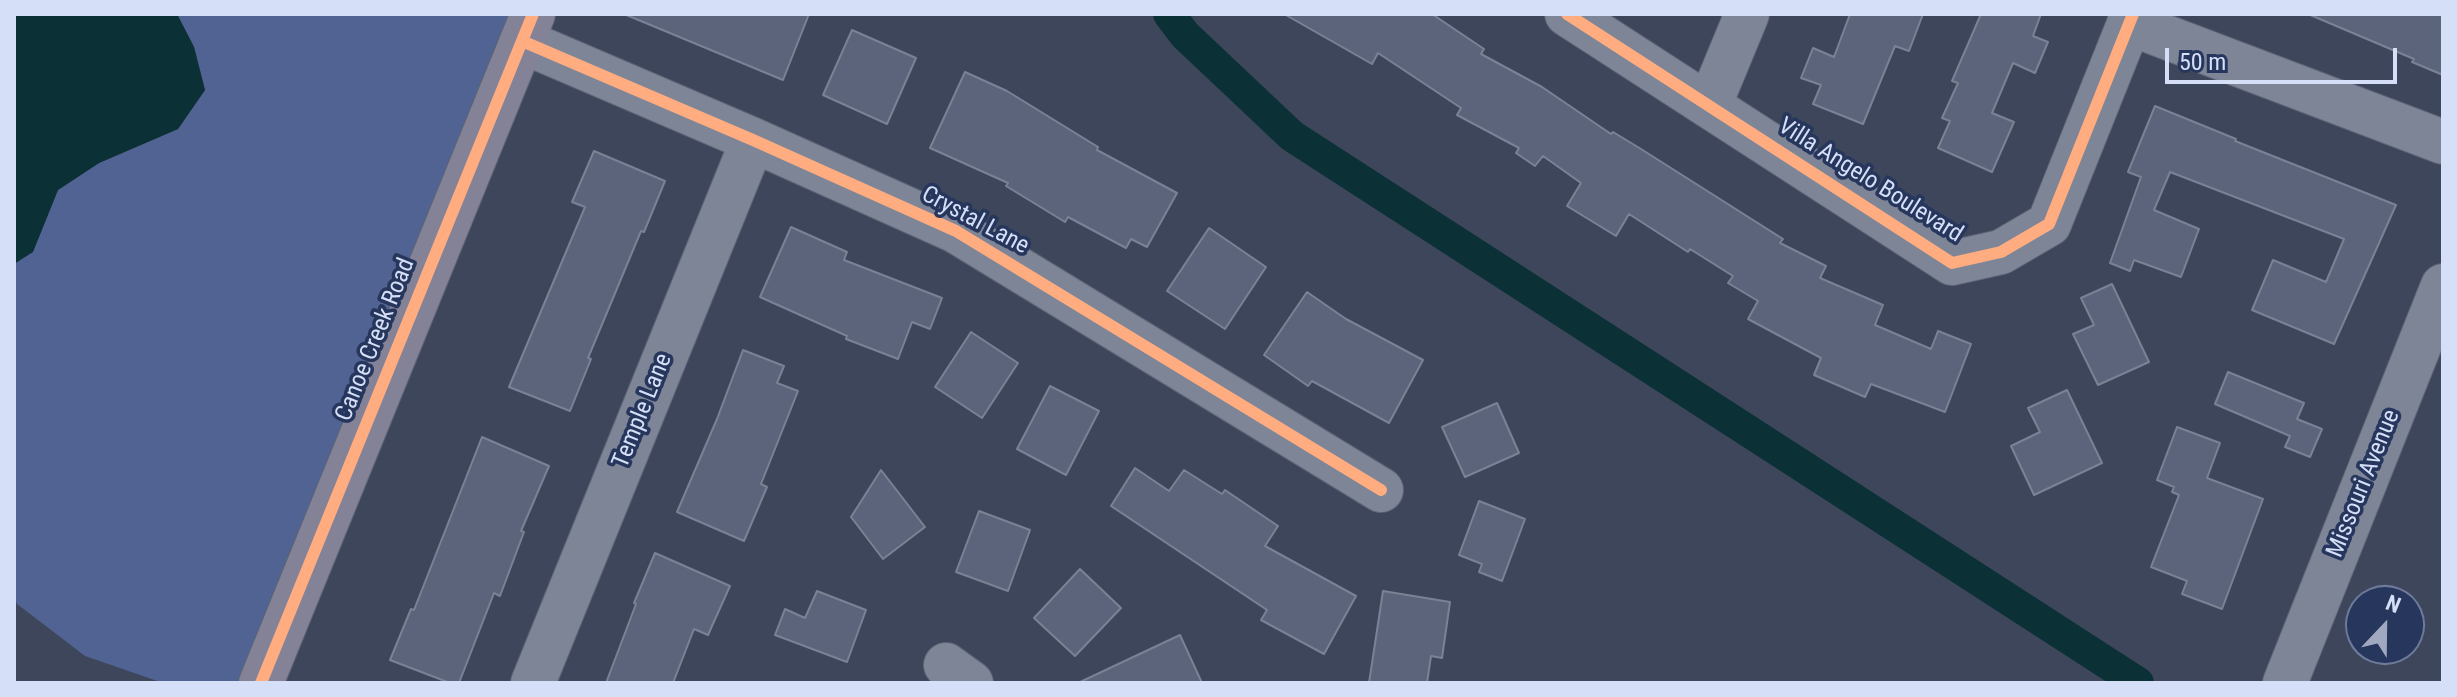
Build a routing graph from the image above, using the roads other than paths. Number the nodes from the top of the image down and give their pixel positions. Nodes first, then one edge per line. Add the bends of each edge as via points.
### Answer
1 (1567, 14) edge
2 (1747, 14) edge
3 (2131, 18) edge
4 (528, 28) edge
5 (1709, 106) junction
6 (753, 140) junction
7 (2443, 142) edge
8 (2443, 286) edge
9 (1381, 490) dead end
10 (261, 683) edge
11 (533, 683) edge
12 (2285, 683) edge

1 - 5 street, Villa Angelo Boulevard
2 - 5 street
3 - 5 street, Villa Angelo Boulevard via 2049,224 2001,252 1952,263
3 - 7 street
4 - 6 street, Crystal Lane
4 - 10 main road, Canoe Creek Road
6 - 9 street, Crystal Lane via 956,231
6 - 11 street, Temple Lane
8 - 12 street, Missouri Avenue

